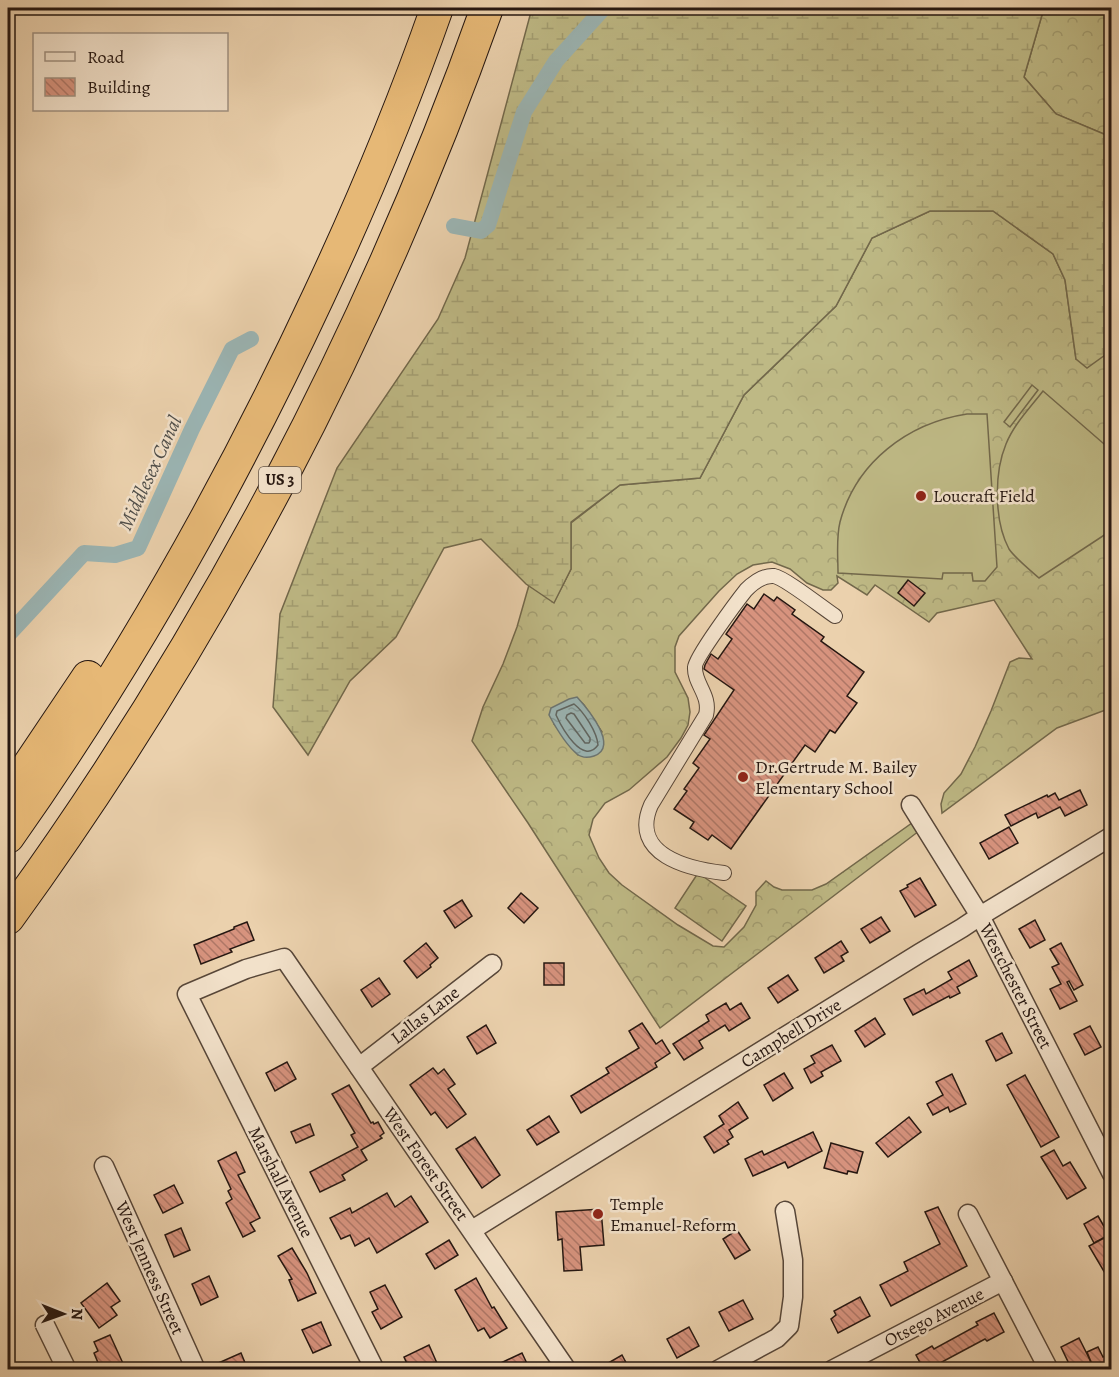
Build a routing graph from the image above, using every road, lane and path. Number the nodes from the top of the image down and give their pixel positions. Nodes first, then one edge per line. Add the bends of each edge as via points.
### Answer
1 (437, 8) edge
2 (487, 8) edge
3 (251, 434) junction
4 (835, 616) dead end
5 (8, 796) edge
6 (911, 805) dead end
7 (76, 820) junction
8 (8, 837) edge
9 (1112, 837) edge
10 (724, 873) dead end
11 (980, 916) junction
12 (8, 918) edge
13 (8, 930) edge
14 (284, 958) joint
15 (492, 964) dead end
16 (359, 1067) junction
17 (104, 1166) dead end
18 (1112, 1174) edge
19 (785, 1211) dead end
20 (968, 1214) dead end
21 (472, 1230) junction
22 (1003, 1281) junction
23 (45, 1325) dead end
24 (67, 1370) edge
25 (196, 1370) edge
26 (375, 1370) edge
27 (567, 1370) edge
28 (717, 1370) edge
29 (832, 1370) edge
30 (1049, 1370) edge

1 - 3 highway, US 3 via 349,231
2 - 7 highway, US 3 via 421,180 332,379 197,629
3 - 5 highway
3 - 8 highway, US 3 via 140,633
4 - 10 street via 781,579 761,578 746,590 695,663 708,703 706,715 651,805 647,832 660,853 699,869
6 - 11 street, Westchester Street
7 - 12 highway, US 3
7 - 13 highway
9 - 11 street, Campbell Drive
11 - 18 street, Westchester Street
11 - 21 street, Campbell Drive
14 - 16 street, West Forest Street
14 - 26 street, Marshall Avenue via 187,994
15 - 16 street, Lallas Lane
16 - 21 street, West Forest Street
17 - 25 street, West Jenness Street
19 - 28 street via 793,1260 789,1326 777,1338
20 - 22 street
21 - 27 street, West Forest Street
22 - 29 street, Otsego Avenue
22 - 30 street
23 - 24 street

